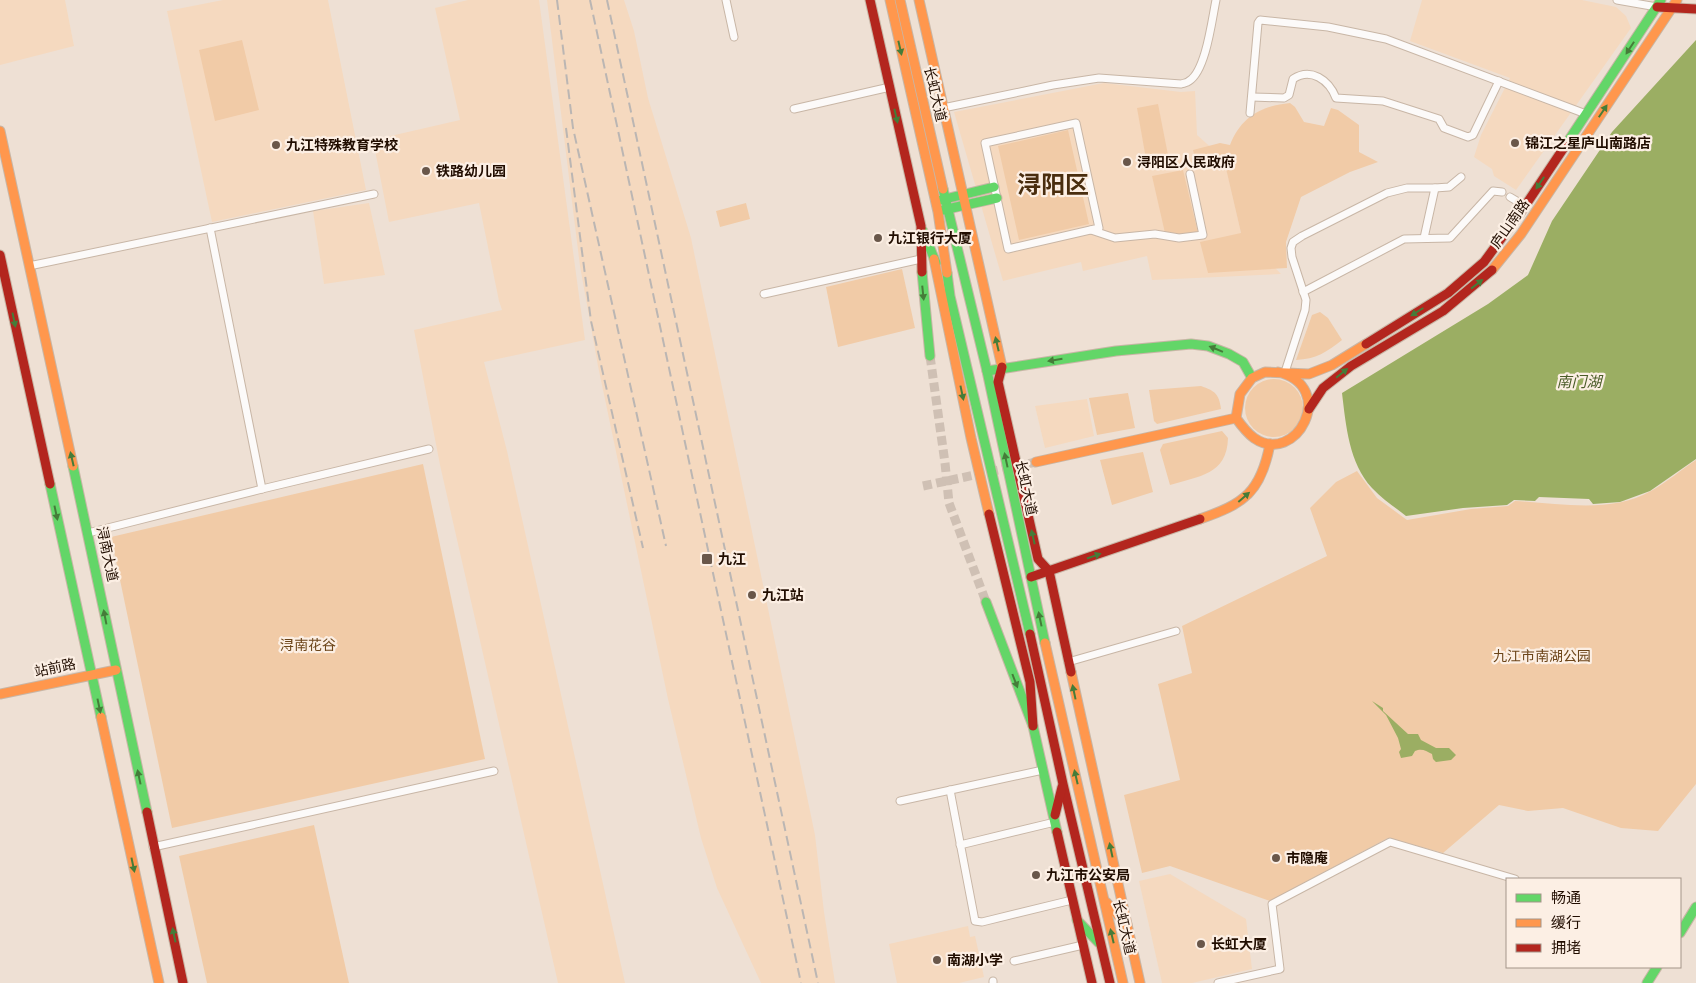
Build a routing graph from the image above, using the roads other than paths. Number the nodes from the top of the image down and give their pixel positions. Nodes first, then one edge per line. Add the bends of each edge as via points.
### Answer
1 (726, 0) edge
2 (870, 0) edge
3 (890, 0) edge
4 (900, 0) edge
5 (919, 0) edge
6 (1216, 0) edge
7 (1617, 0) edge
8 (1678, 0) edge
9 (1659, 4) edge
10 (1672, 9) junction
11 (1696, 9) edge
12 (734, 37) dead end
13 (1499, 81) junction
14 (890, 87) junction
15 (1252, 97) junction
16 (943, 108) junction
17 (794, 110) dead end
18 (1250, 113) dead end
19 (1586, 114) junction
20 (0, 131) edge
21 (1190, 174) dead end
22 (1461, 177) dead end
23 (994, 187) junction
24 (1435, 188) junction
25 (1502, 192) dead end
26 (374, 194) dead end
27 (963, 195) junction
28 (1510, 197) dead end
29 (997, 198) junction
30 (940, 200) junction
31 (965, 205) junction
32 (1525, 206) junction
33 (943, 210) junction
34 (920, 226) junction
35 (210, 228) junction
36 (1091, 230) junction
37 (1424, 238) junction
38 (0, 255) edge
39 (921, 259) junction
40 (934, 260) junction
41 (29, 266) junction
42 (1303, 292) junction
43 (764, 294) dead end
44 (950, 296) junction
45 (930, 356) tunnel mouth
46 (1002, 368) junction
47 (987, 371) junction
48 (1281, 372) junction
49 (1252, 378) junction
50 (1309, 409) junction
51 (1236, 418) junction
52 (1270, 444) junction
53 (429, 449) dead end
54 (1036, 462) tunnel mouth
55 (262, 489) junction
56 (88, 533) junction
57 (1049, 571) junction
58 (1031, 577) junction
59 (986, 602) tunnel mouth
60 (1176, 631) dead end
61 (1068, 662) junction
62 (116, 670) junction
63 (92, 675) junction
64 (0, 694) edge
65 (1033, 726) junction
66 (1043, 770) junction
67 (494, 771) dead end
68 (1063, 784) junction
69 (950, 790) junction
70 (900, 801) dead end
71 (1054, 820) junction
72 (960, 845) junction
73 (153, 847) junction
74 (1512, 878) edge
75 (1072, 900) junction
76 (1104, 900) junction
77 (1696, 907) edge
78 (1077, 920) junction
79 (1128, 925) junction
80 (1681, 930) edge
81 (1100, 944) junction
82 (1083, 945) junction
83 (1014, 961) dead end
84 (1657, 968) edge
85 (158, 983) edge
86 (183, 983) edge
87 (1092, 983) edge
88 (1110, 983) edge
89 (1123, 983) edge
90 (1140, 983) edge
91 (1218, 983) edge
92 (1647, 983) edge

1 - 12 street
2 - 14 main road
3 -> 30 main road, 长虹大道
4 - 30 main road, 长虹大道
5 - 16 main road
6 - 16 street via 1207,48 1190,81 1181,84 1099,78
7 - 9 street
8 - 10 main road, 庐山南路
9 - 10 main road
9 -> 19 main road, 庐山南路
10 - 11 main road
50 -> 10 main road, 庐山南路 via 1323,388 1351,366 1443,310 1490,273 1521,234
13 - 15 street via 1473,135 1468,137 1444,128 1439,120 1383,101 1336,98 1327,82 1313,75 1292,79 1289,94 1284,98
13 - 15 street via 1386,39 1260,20
13 - 19 street
14 - 17 street
14 -> 34 main road
15 - 18 street
16 - 27 main road
19 -> 32 main road, 庐山南路
20 - 41 main road, 浔南大道
21 - 36 street via 1203,235 1179,238 1155,234 1115,238
22 - 24 street via 1449,188
23 - 27 main road
23 - 29 street
23 - 36 street via 985,143 1076,123 1099,228
24 - 37 street
24 - 42 street via 1407,188 1387,193 1293,242 1292,257
25 - 37 street via 1493,191 1450,238
26 - 35 street
27 - 30 main road
27 - 31 main road
28 - 32 street
29 - 31 main road
29 - 36 street via 1008,249
30 - 33 main road, 长虹大道
31 - 33 main road
46 -> 31 main road
32 -> 48 main road, 庐山南路 via 1484,262 1448,293 1332,365 1309,374
33 - 44 main road, 长虹大道
33 - 47 main road, 长虹大道
34 - 39 main road
34 - 40 main road
35 - 41 street
35 - 55 street
37 - 42 street via 1404,239
38 -> 63 main road
39 - 43 street
39 -> 45 main road
40 - 44 main road
40 -> 65 main road via 971,438 1030,682
56 -> 41 main road, 浔南大道
42 - 48 street via 1305,310
44 - 68 main road, 长虹大道
46 - 47 main road
49 -> 46 main road via 1243,362 1229,354 1191,344 1116,351
57 -> 46 main road via 1038,559 998,382
58 -> 47 main road, 长虹大道
48 - 49 main road via 1265,372
48 - 50 main road via 1304,388
49 - 51 main road via 1240,394
50 - 52 main road via 1308,418 1299,433 1287,441
51 - 52 main road via 1257,440
51 - 54 main road
57 -> 52 main road via 1224,511 1245,498 1257,485 1267,464
53 - 55 street
55 - 56 street
62 -> 56 main road, 浔南大道
57 - 58 main road
57 - 61 main road
76 -> 58 main road, 长虹大道
59 -> 65 main road
60 - 61 street
79 -> 61 main road
62 - 63 main road, 站前路
73 -> 62 main road, 浔南大道
63 - 64 main road, 站前路
63 -> 85 main road
65 - 66 main road
66 - 69 street
66 - 71 main road
67 - 73 street
68 - 71 main road
68 - 81 main road, 长虹大道
69 - 70 street
69 - 72 street
71 - 72 street
71 - 75 main road
72 - 75 street via 975,921
86 -> 73 main road, 浔南大道
74 - 91 street via 1390,842 1272,904 1280,969
75 - 78 main road
76 - 79 main road
89 -> 76 main road, 长虹大道
77 - 80 main road
78 - 81 main road
78 - 82 main road
79 - 90 main road
81 - 88 main road, 长虹大道
82 - 83 street
82 - 87 main road
84 - 92 main road

